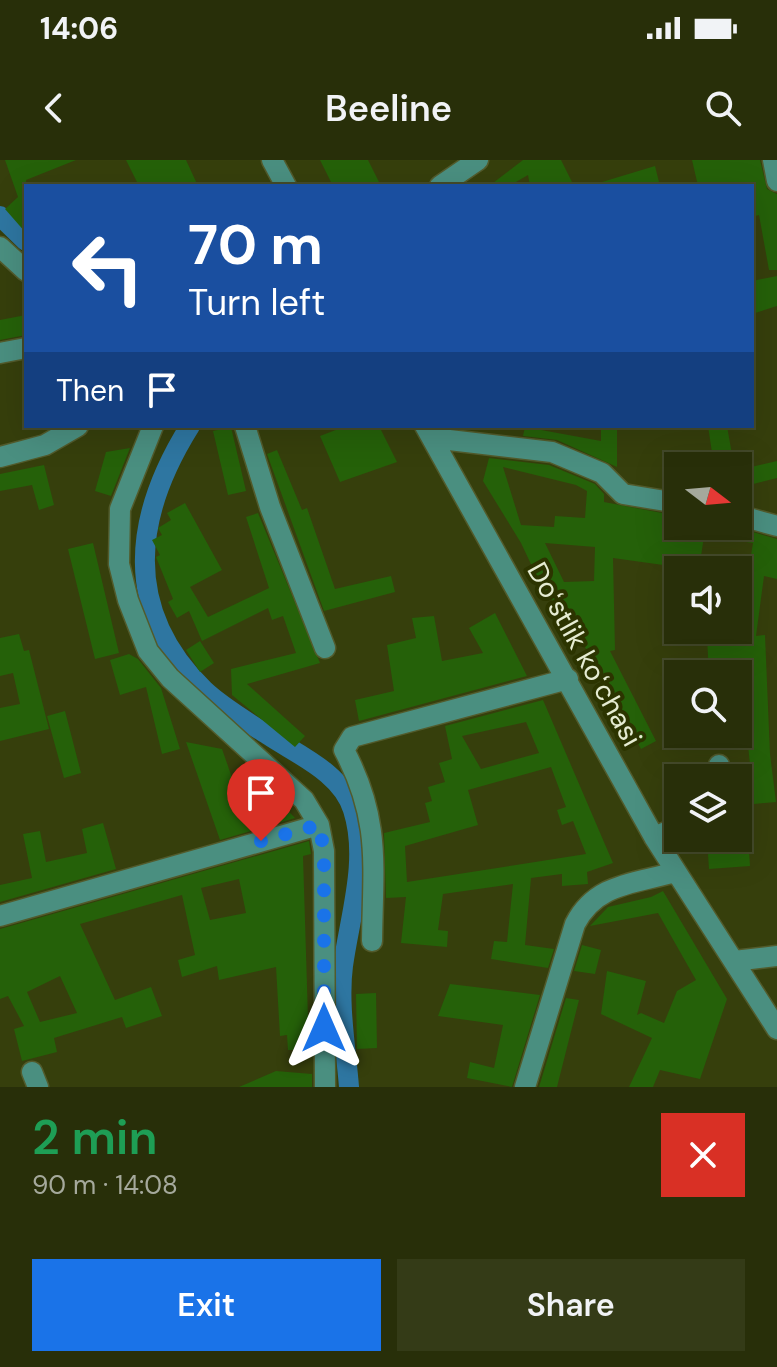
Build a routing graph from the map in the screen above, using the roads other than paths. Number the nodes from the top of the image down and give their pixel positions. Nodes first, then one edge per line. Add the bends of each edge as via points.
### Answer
1 (272, 160) edge
2 (478, 160) edge
3 (773, 160) edge
4 (777, 181) edge
5 (285, 184) edge
6 (443, 184) edge
7 (0, 247) edge
8 (24, 269) edge
9 (24, 348) edge
10 (0, 353) edge
11 (75, 428) edge
12 (152, 428) edge
13 (246, 428) edge
14 (429, 432) edge
15 (0, 457) edge
16 (664, 501) edge
17 (752, 519) edge
18 (777, 526) edge
19 (325, 648) dead end
20 (568, 679) junction
21 (319, 825) junction
22 (664, 833) edge
23 (654, 837) junction
24 (675, 872) junction
25 (0, 916) edge
26 (372, 941) dead end
27 (777, 956) edge
28 (734, 961) junction
29 (777, 1029) edge
30 (325, 1087) edge
31 (525, 1087) edge

1 - 5 street
2 - 6 street
3 - 4 street
7 - 8 street
9 - 10 street
11 - 15 street via 45,445
12 - 21 street via 120,509 119,542 128,600 148,651 170,678 304,800
13 - 19 street
14 - 16 street via 552,452 602,473 623,494
14 - 20 street, Doʻstlik koʻchasi
17 - 18 street
20 - 23 street, Doʻstlik koʻchasi
20 - 26 street via 352,737 344,750 363,786 373,833
21 - 25 street
21 - 30 street via 324,851
22 - 23 street
23 - 24 street, Doʻstlik koʻchasi
24 - 28 street, Doʻstlik koʻchasi
24 - 31 street via 586,903
27 - 28 street
28 - 29 street, Doʻstlik koʻchasi

